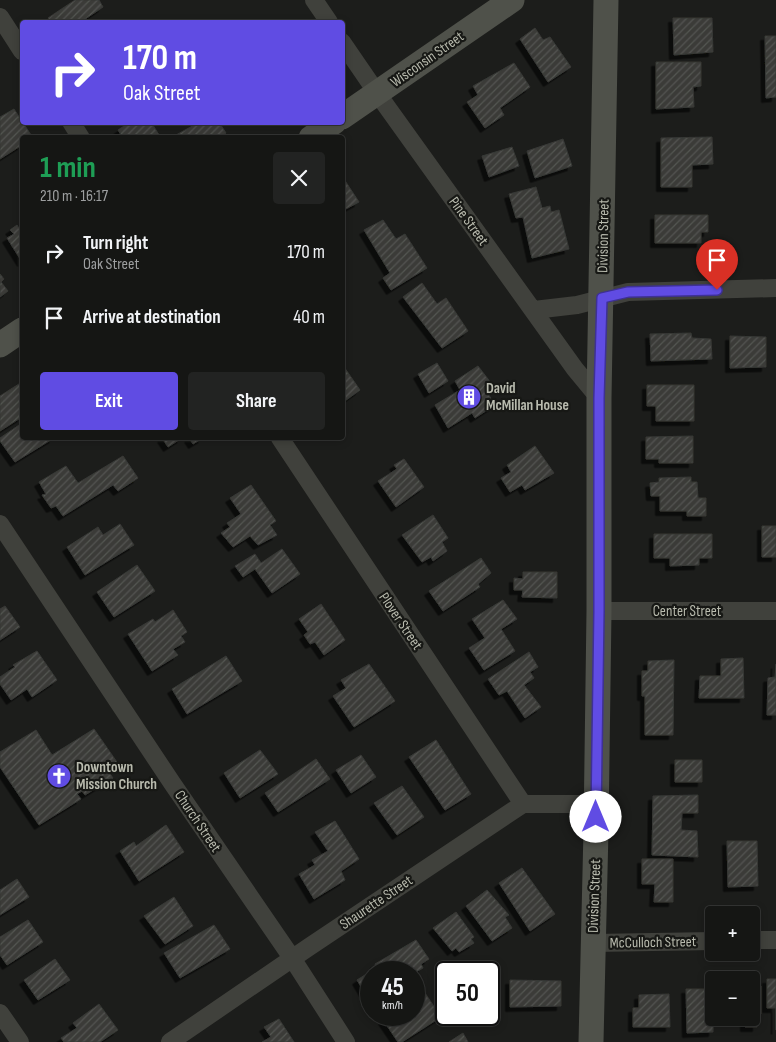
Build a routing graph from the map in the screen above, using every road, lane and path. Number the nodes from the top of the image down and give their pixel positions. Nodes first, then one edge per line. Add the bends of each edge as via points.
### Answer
1 (314, 0) edge
2 (512, 0) edge
3 (606, 0) edge
4 (0, 17) edge
5 (329, 20) edge
6 (345, 46) edge
7 (20, 48) edge
8 (377, 93) junction
9 (345, 115) edge
10 (330, 125) edge
11 (315, 135) edge
12 (776, 288) edge
13 (602, 298) junction
14 (534, 310) junction
15 (20, 331) edge
16 (0, 345) edge
17 (599, 398) junction
18 (281, 440) edge
19 (0, 524) edge
20 (599, 611) junction
21 (776, 611) edge
22 (523, 804) junction
23 (596, 804) junction
24 (760, 940) edge
25 (776, 940) edge
26 (705, 941) edge
27 (592, 943) junction
28 (292, 958) junction
29 (0, 1013) edge
30 (20, 1042) edge
31 (170, 1042) edge
32 (346, 1042) edge
33 (591, 1042) edge

1 - 5 street
2 - 8 main road, Wisconsin Street
3 - 13 main road, Division Street
4 - 7 street
6 - 8 street, Pine Street
8 - 9 main road, Wisconsin Street
8 - 14 street, Pine Street
10 - 11 main road
12 - 13 street via 628,292
13 - 14 street via 577,306
13 - 17 main road, Division Street
14 - 17 street, Pine Street
15 - 16 main road
17 - 20 main road, Division Street
18 - 22 street, Plover Street
19 - 28 street, Church Street
20 - 21 street, Center Street
20 - 23 main road, Division Street
22 - 23 street
22 - 28 street, Shaurette Street
23 - 27 main road, Division Street
24 - 25 street
26 - 27 street, McCulloch Street
27 - 33 main road, Division Street
28 - 31 street, Shaurette Street
28 - 32 street, Church Street
29 - 30 street

